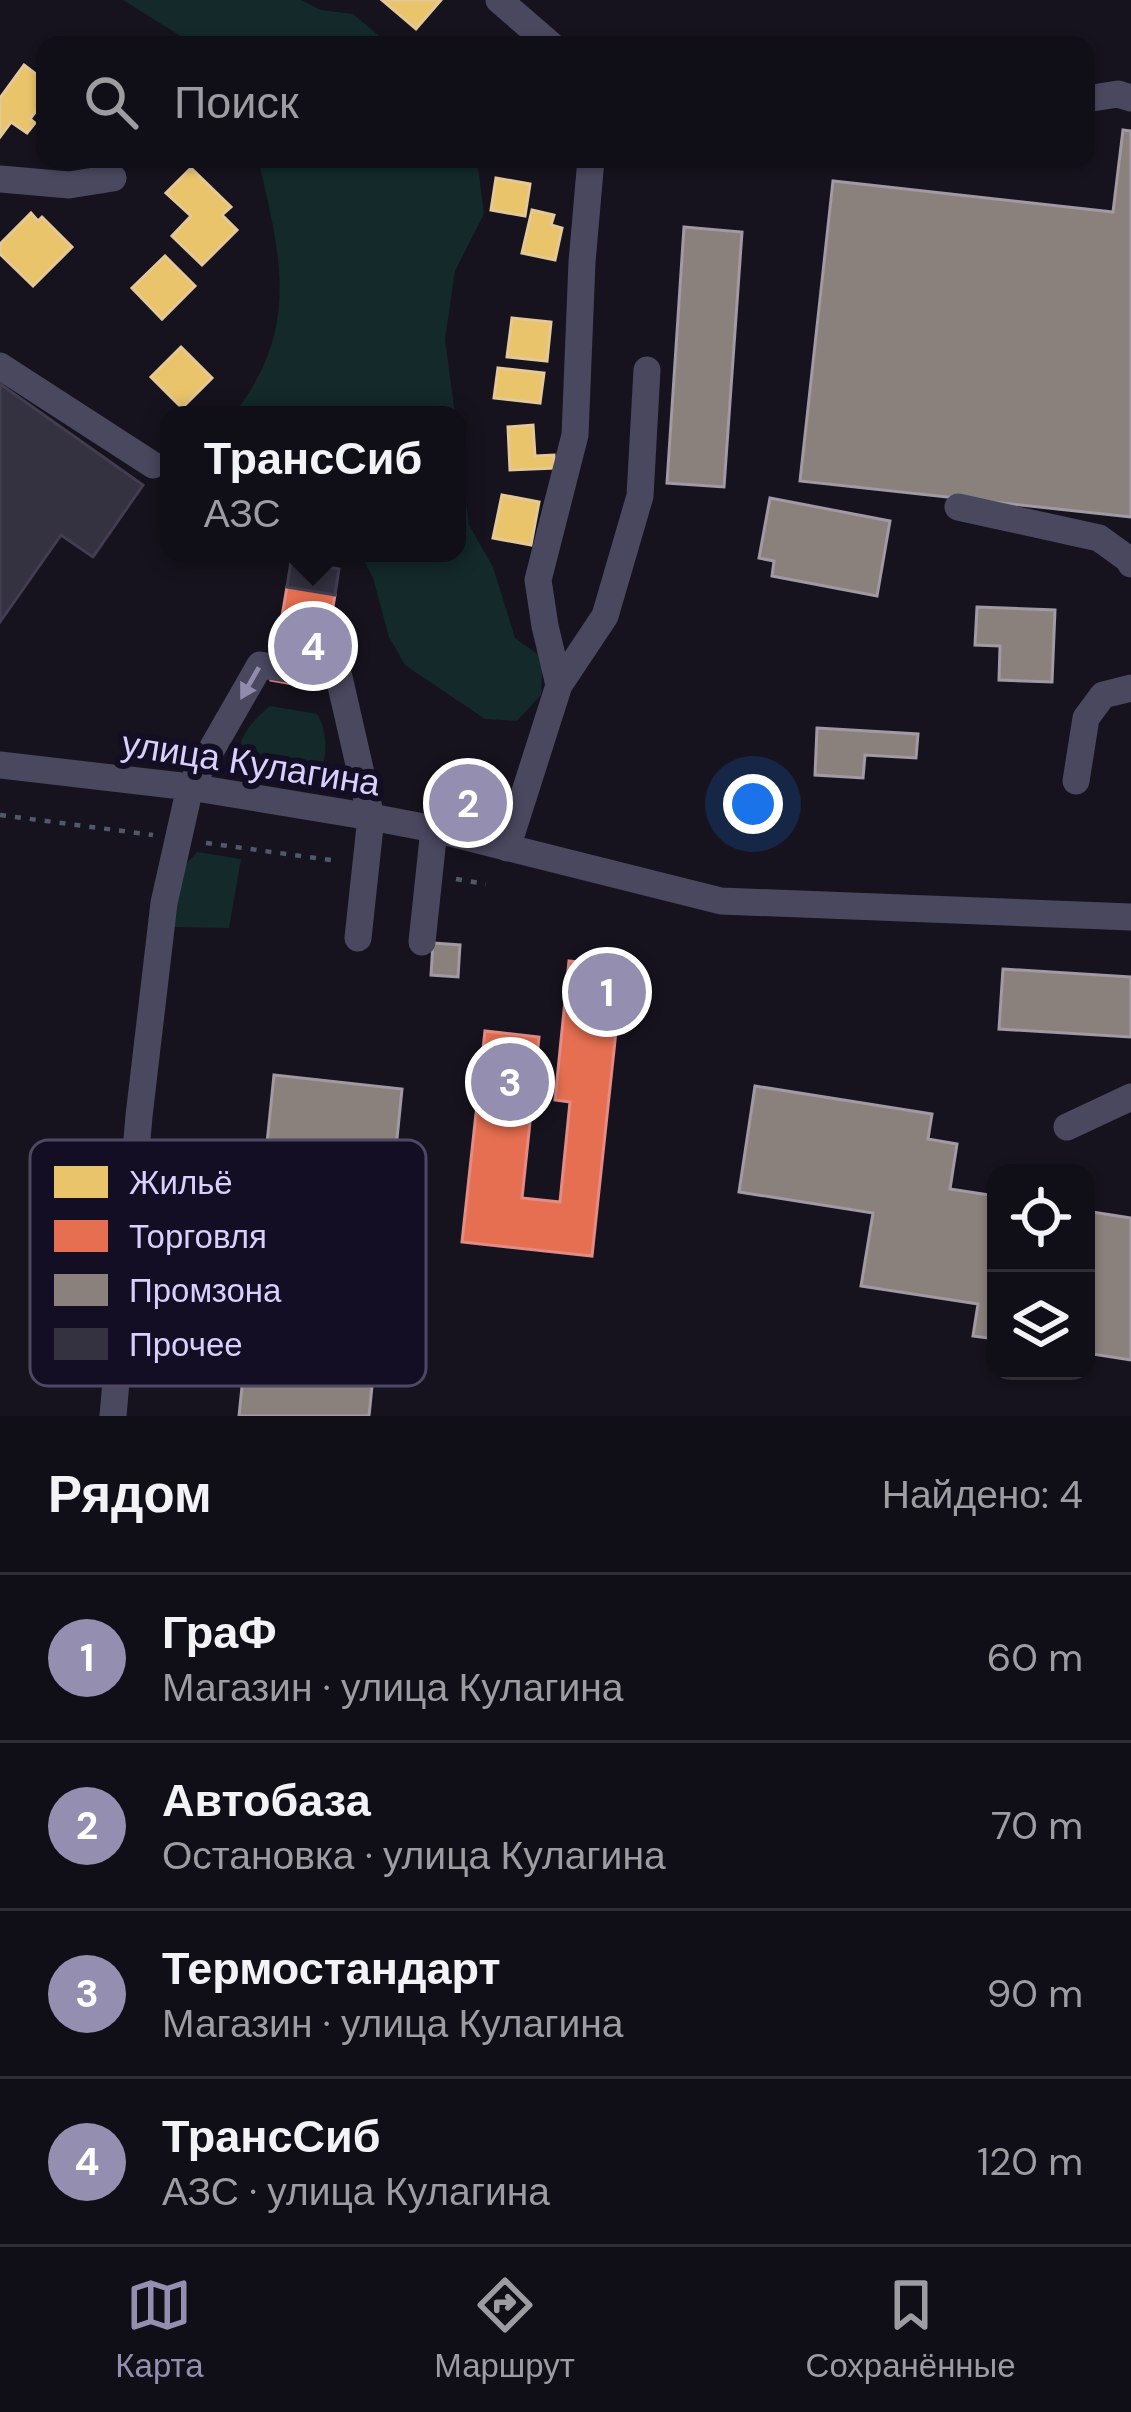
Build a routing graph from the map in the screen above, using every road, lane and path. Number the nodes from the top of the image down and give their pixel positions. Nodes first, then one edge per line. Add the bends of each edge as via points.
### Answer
1 (500, 0) edge
2 (541, 36) edge
3 (1095, 98) edge
4 (1131, 98) edge
5 (591, 168) edge
6 (113, 178) dead end
7 (0, 179) edge
8 (0, 366) edge
9 (647, 370) dead end
10 (153, 465) dead end
11 (958, 508) dead end
12 (1131, 564) edge
13 (559, 685) junction
14 (1131, 688) edge
15 (0, 765) edge
16 (1076, 781) dead end
17 (190, 788) junction
18 (0, 815) edge
19 (371, 817) junction
20 (434, 829) junction
21 (178, 839) junction
22 (507, 848) junction
23 (367, 865) junction
24 (430, 875) junction
25 (486, 884) dead end
26 (1131, 917) edge
27 (358, 938) dead end
28 (422, 942) dead end
29 (1131, 1097) edge
30 (1067, 1127) dead end
31 (137, 1140) edge
32 (116, 1386) edge
33 (113, 1416) edge

1 - 2 street
3 - 4 street
5 - 13 street via 575,435 538,580
6 - 7 street via 69,185
8 - 10 street
9 - 13 street via 640,496 605,616
11 - 12 street via 1099,538
13 - 22 street
14 - 16 street via 1103,695 1086,718
15 - 17 street, улица Кулагина
17 - 19 street, улица Кулагина
19 -> 17 street via 339,677 260,665
17 - 21 street
18 - 21 path
19 - 20 street, улица Кулагина
19 - 23 street
20 - 22 street, улица Кулагина
20 - 24 street
21 - 23 path
21 - 31 street
22 - 26 street, улица Кулагина via 721,901
23 - 27 street
24 - 25 path
24 - 28 street
29 - 30 street
32 - 33 street

